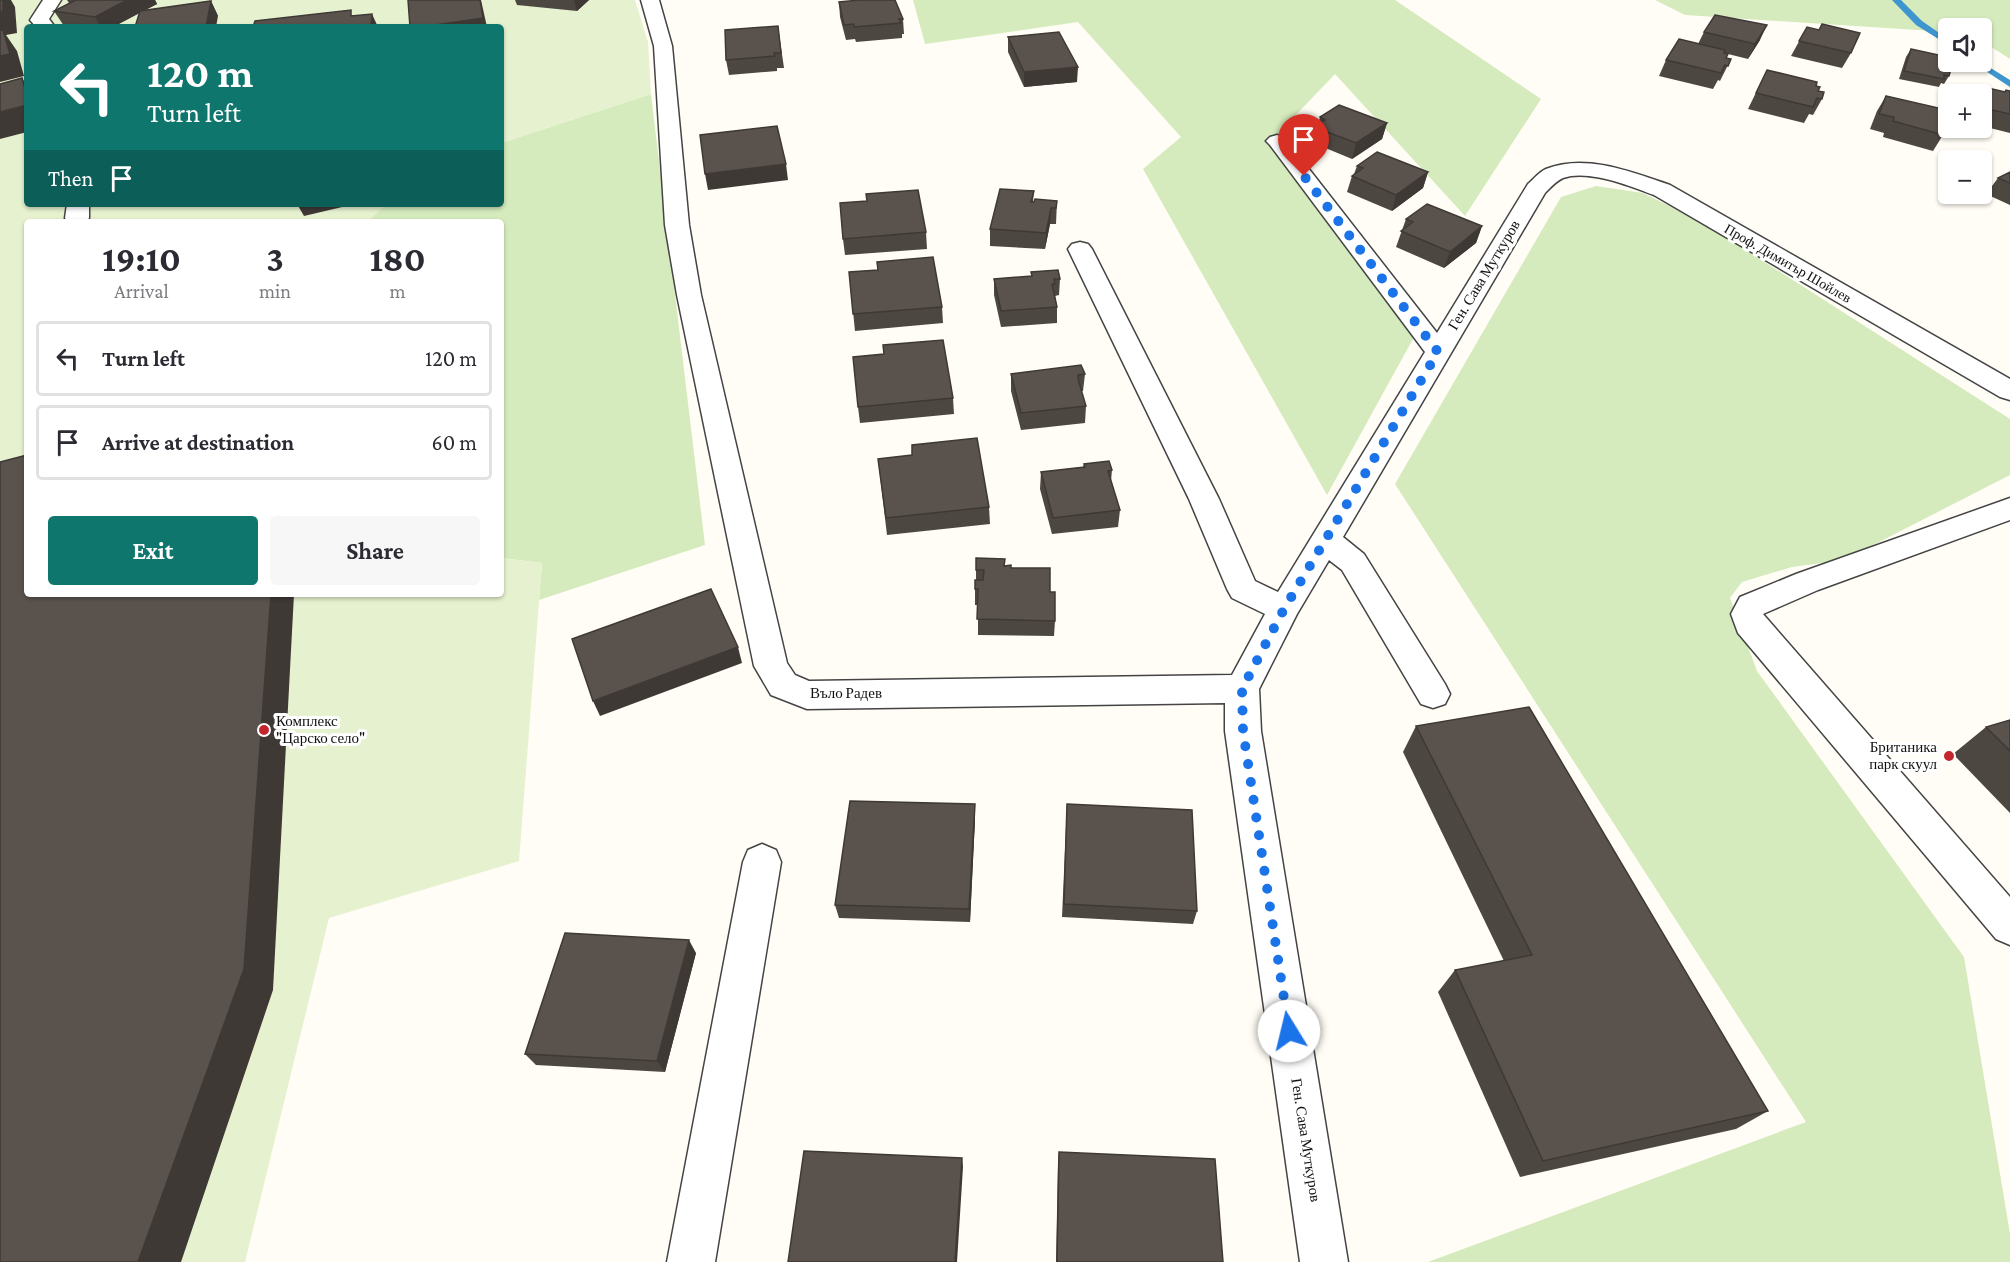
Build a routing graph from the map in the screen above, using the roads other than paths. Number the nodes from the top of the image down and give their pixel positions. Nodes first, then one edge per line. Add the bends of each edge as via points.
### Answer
1 (52, 0) edge
2 (650, 0) edge
3 (43, 24) edge
4 (1277, 141) dead end
5 (1554, 174) joint
6 (1080, 249) dead end
7 (1438, 352) junction
8 (2010, 391) edge
9 (2010, 509) edge
10 (1325, 540) junction
11 (1284, 609) junction
12 (1242, 689) junction
13 (1433, 694) dead end
14 (762, 862) dead end
15 (2010, 926) edge
16 (691, 1262) edge
17 (1324, 1262) edge

1 - 3 street via 39,20
2 - 12 street, Въло Радев via 663,46 677,225 689,295 771,666 783,684 807,695
4 - 7 street
5 - 7 street, Ген. Сава Муткуров via 1536,189
5 - 8 street, Проф. Димитър Шойлев via 1588,170 1662,190
6 - 11 street via 1204,499 1243,589
7 - 10 street, Ген. Сава Муткуров
9 - 15 street via 1807,582 1751,606 1747,614 1750,624
10 - 11 street, Ген. Сава Муткуров
10 - 13 street via 1353,562
11 - 12 street, Ген. Сава Муткуров
12 - 17 street, Ген. Сава Муткуров via 1243,731
14 - 16 street

